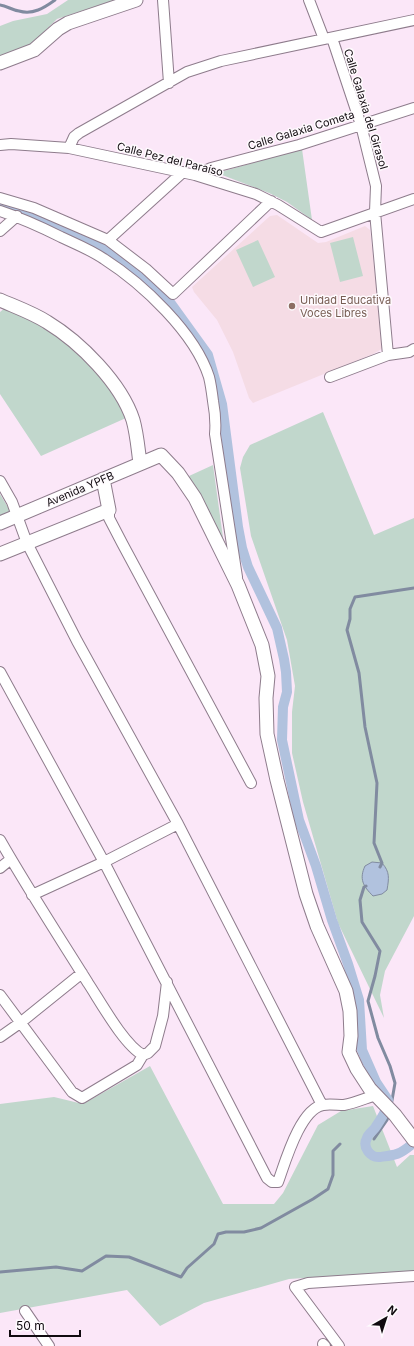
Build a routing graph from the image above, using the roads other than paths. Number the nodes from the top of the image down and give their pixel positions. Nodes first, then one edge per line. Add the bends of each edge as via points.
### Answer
1 (136, 0) edge
2 (163, 0) edge
3 (309, 0) edge
4 (414, 20) edge
5 (328, 39) junction
6 (0, 62) edge
7 (169, 83) junction
8 (414, 108) edge
9 (361, 125) junction
10 (0, 145) edge
11 (69, 148) junction
12 (183, 172) junction
13 (195, 175) junction
14 (0, 198) edge
15 (414, 199) edge
16 (271, 201) junction
17 (0, 211) edge
18 (375, 212) junction
19 (17, 216) junction
20 (0, 231) edge
21 (108, 240) junction
22 (0, 300) edge
23 (414, 349) edge
24 (388, 355) junction
25 (330, 377) dead end
26 (140, 463) junction
27 (103, 479) junction
28 (0, 481) edge
29 (109, 510) junction
30 (17, 516) junction
31 (0, 523) edge
32 (27, 543) junction
33 (0, 554) edge
34 (238, 585) junction
35 (0, 672) edge
36 (251, 783) dead end
37 (178, 824) junction
38 (0, 840) edge
39 (11, 859) junction
40 (104, 862) junction
41 (0, 868) edge
42 (32, 895) junction
43 (82, 973) junction
44 (167, 982) junction
45 (0, 995) edge
46 (20, 1023) junction
47 (0, 1037) edge
48 (143, 1055) junction
49 (379, 1098) junction
50 (322, 1105) junction
51 (414, 1140) edge
52 (414, 1276) edge
53 (25, 1311) dead end
54 (48, 1346) edge
55 (339, 1346) edge

1 - 6 street via 68,23 34,50
2 - 7 street
3 - 5 street, Calle Galaxia del Girasol
4 - 5 street
5 - 7 street via 221,61 187,72
5 - 9 street, Calle Galaxia del Girasol
7 - 11 street via 79,133
8 - 9 street, Calle Galaxia Cometa
9 - 13 street, Calle Galaxia Cometa via 299,145 211,168
9 - 18 street, Calle Galaxia del Girasol via 376,186
10 - 11 street, Calle Pez del Paraíso
11 - 12 street, Calle Pez del Paraíso
12 - 13 street, Calle Pez del Paraíso
12 - 21 street
13 - 16 street, Calle Pez del Paraíso
14 - 21 street via 34,208
15 - 18 street, Calle Pez del Paraíso
16 - 18 street, Calle Pez del Paraíso via 321,232
16 - 21 street via 173,294
17 - 19 street
18 - 24 street, Calle Galaxia del Girasol
19 - 20 street
19 - 34 street via 82,247 119,269 168,313 185,332 202,360 210,378 216,417 215,434
22 - 26 street via 46,322 68,336 98,366 125,402 133,421
23 - 24 street
24 - 25 street
26 - 27 street, Avenida YPFB
26 - 34 street, Avenida YPFB via 161,455 178,473 195,498
27 - 29 street
27 - 30 street, Avenida YPFB
28 - 30 street
29 - 32 street
29 - 36 street via 109,518 122,543
30 - 31 street, Avenida YPFB
30 - 32 street
32 - 33 street
32 - 37 street via 77,642
34 - 49 street via 262,645 268,676 267,734 306,894 317,926 346,991 350,1012 349,1052 370,1089
35 - 40 street
37 - 40 street
37 - 50 street
38 - 39 street
39 - 41 street
39 - 42 street
40 - 42 street
40 - 44 street
42 - 43 street
43 - 46 street
43 - 48 street via 128,1043 136,1052
44 - 48 street via 163,1016 155,1046
44 - 50 street via 258,1162 272,1182 278,1182 288,1153 307,1115
45 - 46 street
46 - 47 street
46 - 48 street via 72,1092 82,1098 137,1066
49 - 50 street via 349,1104
49 - 51 street
52 - 55 street via 308,1283 295,1287
53 - 54 street

